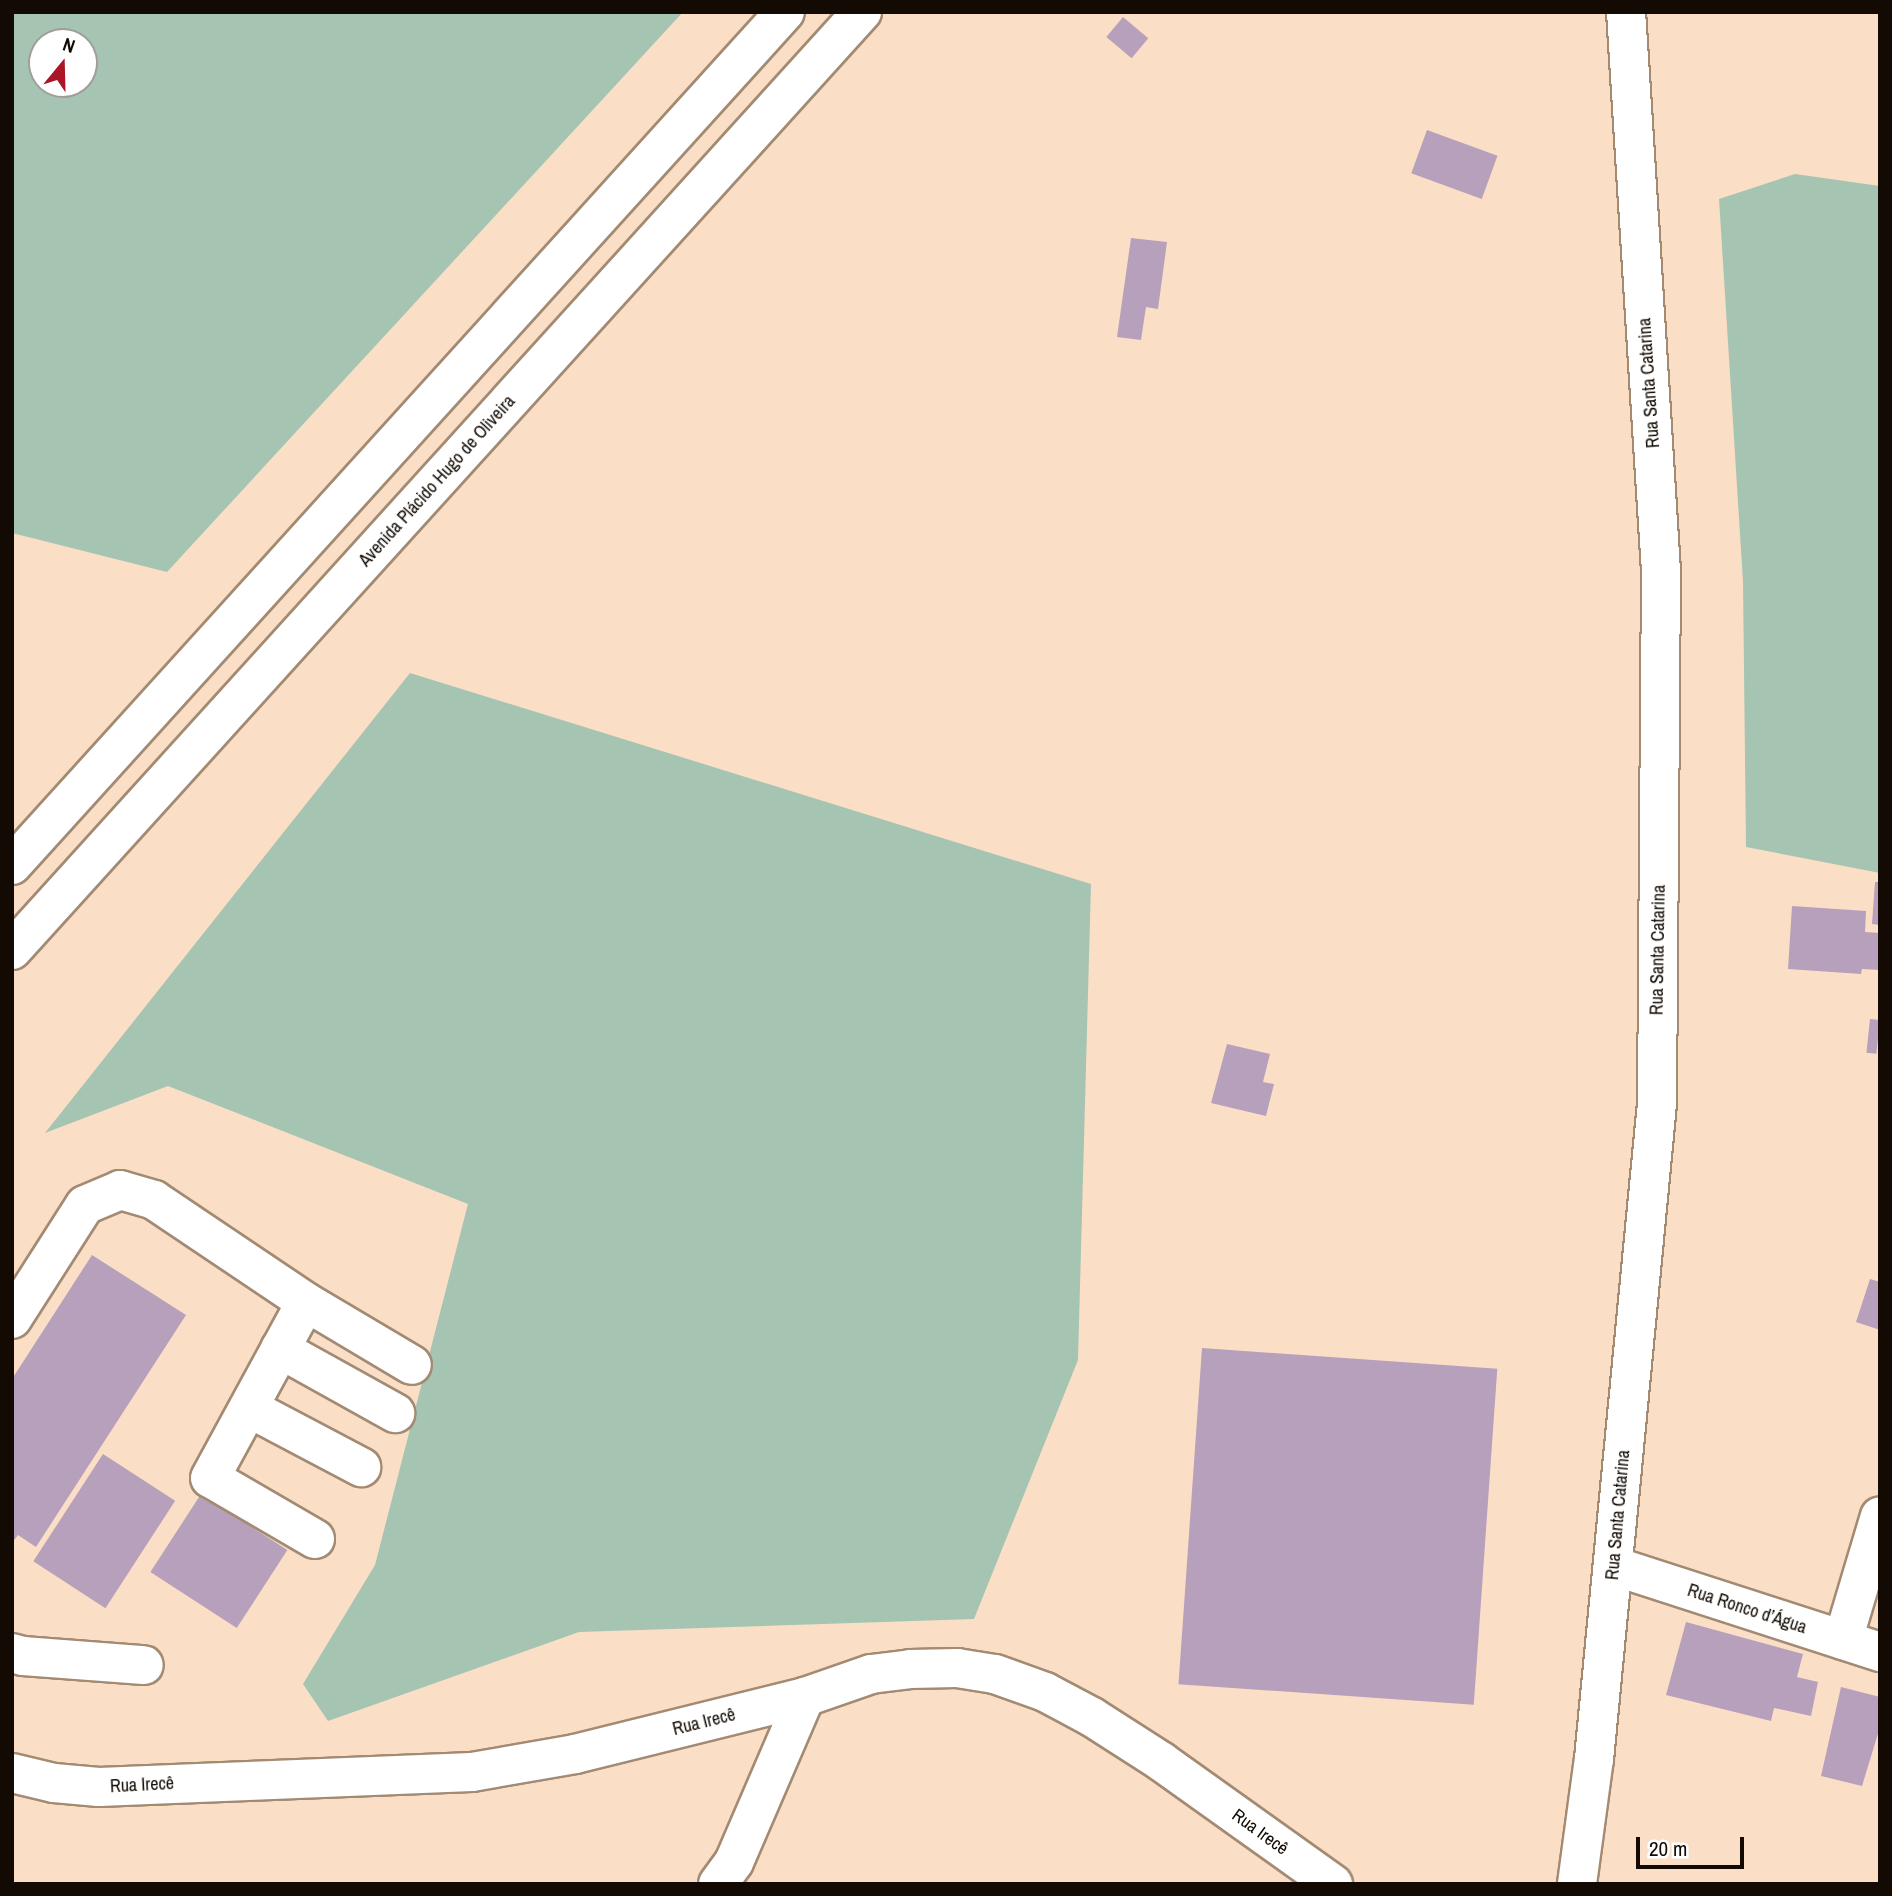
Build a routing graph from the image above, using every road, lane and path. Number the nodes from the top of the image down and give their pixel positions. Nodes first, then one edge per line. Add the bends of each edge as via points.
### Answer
1 (785, 12) edge
2 (862, 12) edge
3 (1626, 12) edge
4 (12, 865) edge
5 (12, 950) edge
6 (306, 1302) junction
7 (12, 1319) edge
8 (280, 1349) junction
9 (412, 1366) dead end
10 (249, 1408) junction
11 (395, 1413) dead end
12 (361, 1467) dead end
13 (1880, 1516) edge
14 (315, 1539) dead end
15 (1614, 1566) junction
16 (1843, 1640) junction
17 (1880, 1652) edge
18 (12, 1653) edge
19 (145, 1665) dead end
20 (806, 1697) junction
21 (12, 1773) edge
22 (718, 1884) edge
23 (1333, 1884) edge
24 (1577, 1884) edge

1 - 4 street
2 - 5 street, Avenida Plácido Hugo de Oliveira
3 - 15 street, Rua Santa Catarina via 1661,571 1660,764 1657,1103
6 - 7 street via 154,1200 120,1190 85,1205
6 - 8 street
6 - 9 street
8 - 10 street
8 - 11 street
10 - 12 street
10 - 14 street via 210,1478
13 - 16 street
15 - 16 street, Rua Ronco d’Água
15 - 24 street, Rua Santa Catarina
16 - 17 street, Rua Ronco d’Água
18 - 19 street
20 - 21 street, Rua Irecê via 575,1754 472,1772 99,1787
20 - 22 street via 734,1862
20 - 23 street, Rua Irecê via 871,1675 910,1669 957,1668 995,1674 1045,1692 1092,1717

